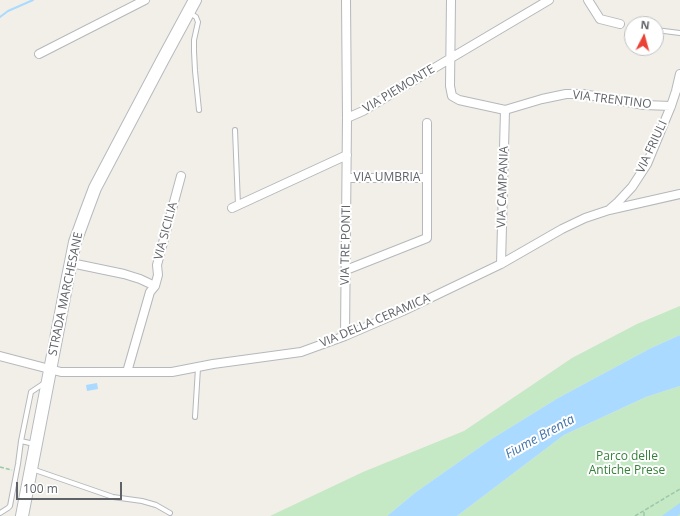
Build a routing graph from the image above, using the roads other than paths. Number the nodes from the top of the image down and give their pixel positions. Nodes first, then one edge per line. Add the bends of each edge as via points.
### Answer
1 (145, 0) edge
2 (195, 0) edge
3 (346, 0) edge
4 (451, 0) edge
5 (549, 0) edge
6 (588, 0) edge
7 (188, 12) junction
8 (620, 24) dead end
9 (664, 31) edge
10 (680, 33) edge
11 (39, 54) dead end
12 (450, 58) junction
13 (680, 74) edge
14 (671, 106) junction
15 (199, 110) dead end
16 (505, 110) junction
17 (347, 118) junction
18 (427, 123) dead end
19 (235, 130) dead end
20 (347, 155) junction
21 (181, 176) dead end
22 (347, 178) junction
23 (427, 178) junction
24 (680, 194) edge
25 (235, 206) joint
26 (608, 210) junction
27 (71, 263) junction
28 (501, 264) junction
29 (346, 270) junction
30 (155, 286) junction
31 (345, 336) junction
32 (0, 356) edge
33 (198, 368) junction
34 (127, 372) junction
35 (50, 375) junction
36 (194, 417) dead end
37 (21, 442) junction
38 (36, 445) junction
39 (19, 460) junction
40 (29, 464) junction
41 (0, 513) edge
42 (170, 513) dead end
43 (22, 515) edge

1 - 11 street
2 - 7 main road, STRADA MARCHESANE
3 - 17 street, VIA TRE PONTI
4 - 12 street
5 - 12 street, VIA PIEMONTE
6 - 8 street via 600,19
7 - 15 lane via 196,17 198,22 194,51
7 - 27 main road, STRADA MARCHESANE via 95,188 75,242
9 - 10 lane
12 - 16 street, VIA TRENTINO via 452,96 459,100
12 - 17 street, VIA PIEMONTE via 362,112
13 - 14 street, VIA FRIULI
14 - 16 street, VIA TRENTINO via 644,105 583,94 566,94
14 - 26 street, VIA FRIULI via 647,164 632,186
16 - 28 street, VIA CAMPANIA
17 - 20 street, VIA TRE PONTI
18 - 23 street, VIA UMBRIA
19 - 25 lane
20 - 22 street, VIA TRE PONTI
20 - 25 street
21 - 30 street, VIA SICILIA via 157,265
22 - 23 street, VIA UMBRIA
22 - 29 street, VIA TRE PONTI
23 - 29 street, VIA UMBRIA via 427,238
24 - 26 street, VIA DELLA CERAMICA
26 - 28 street, VIA DELLA CERAMICA via 562,228
27 - 30 street via 124,274
27 - 35 main road, STRADA MARCHESANE
28 - 31 street, VIA DELLA CERAMICA
29 - 31 street, VIA TRE PONTI
30 - 34 street, VIA SICILIA via 150,292
31 - 33 street, VIA DELLA CERAMICA via 301,352
32 - 35 street, VIA DELLA CERAMICA
33 - 34 street, VIA DELLA CERAMICA via 172,372
33 - 36 lane
34 - 35 street, VIA DELLA CERAMICA
35 - 37 lane via 31,392
35 - 38 main road, STRADA MARCHESANE
37 - 38 lane
37 - 39 lane
38 - 40 main road, STRADA MARCHESANE
39 - 40 lane
39 - 41 lane via 10,506
40 - 42 lane via 113,497 142,501
40 - 43 main road, STRADA MARCHESANE

